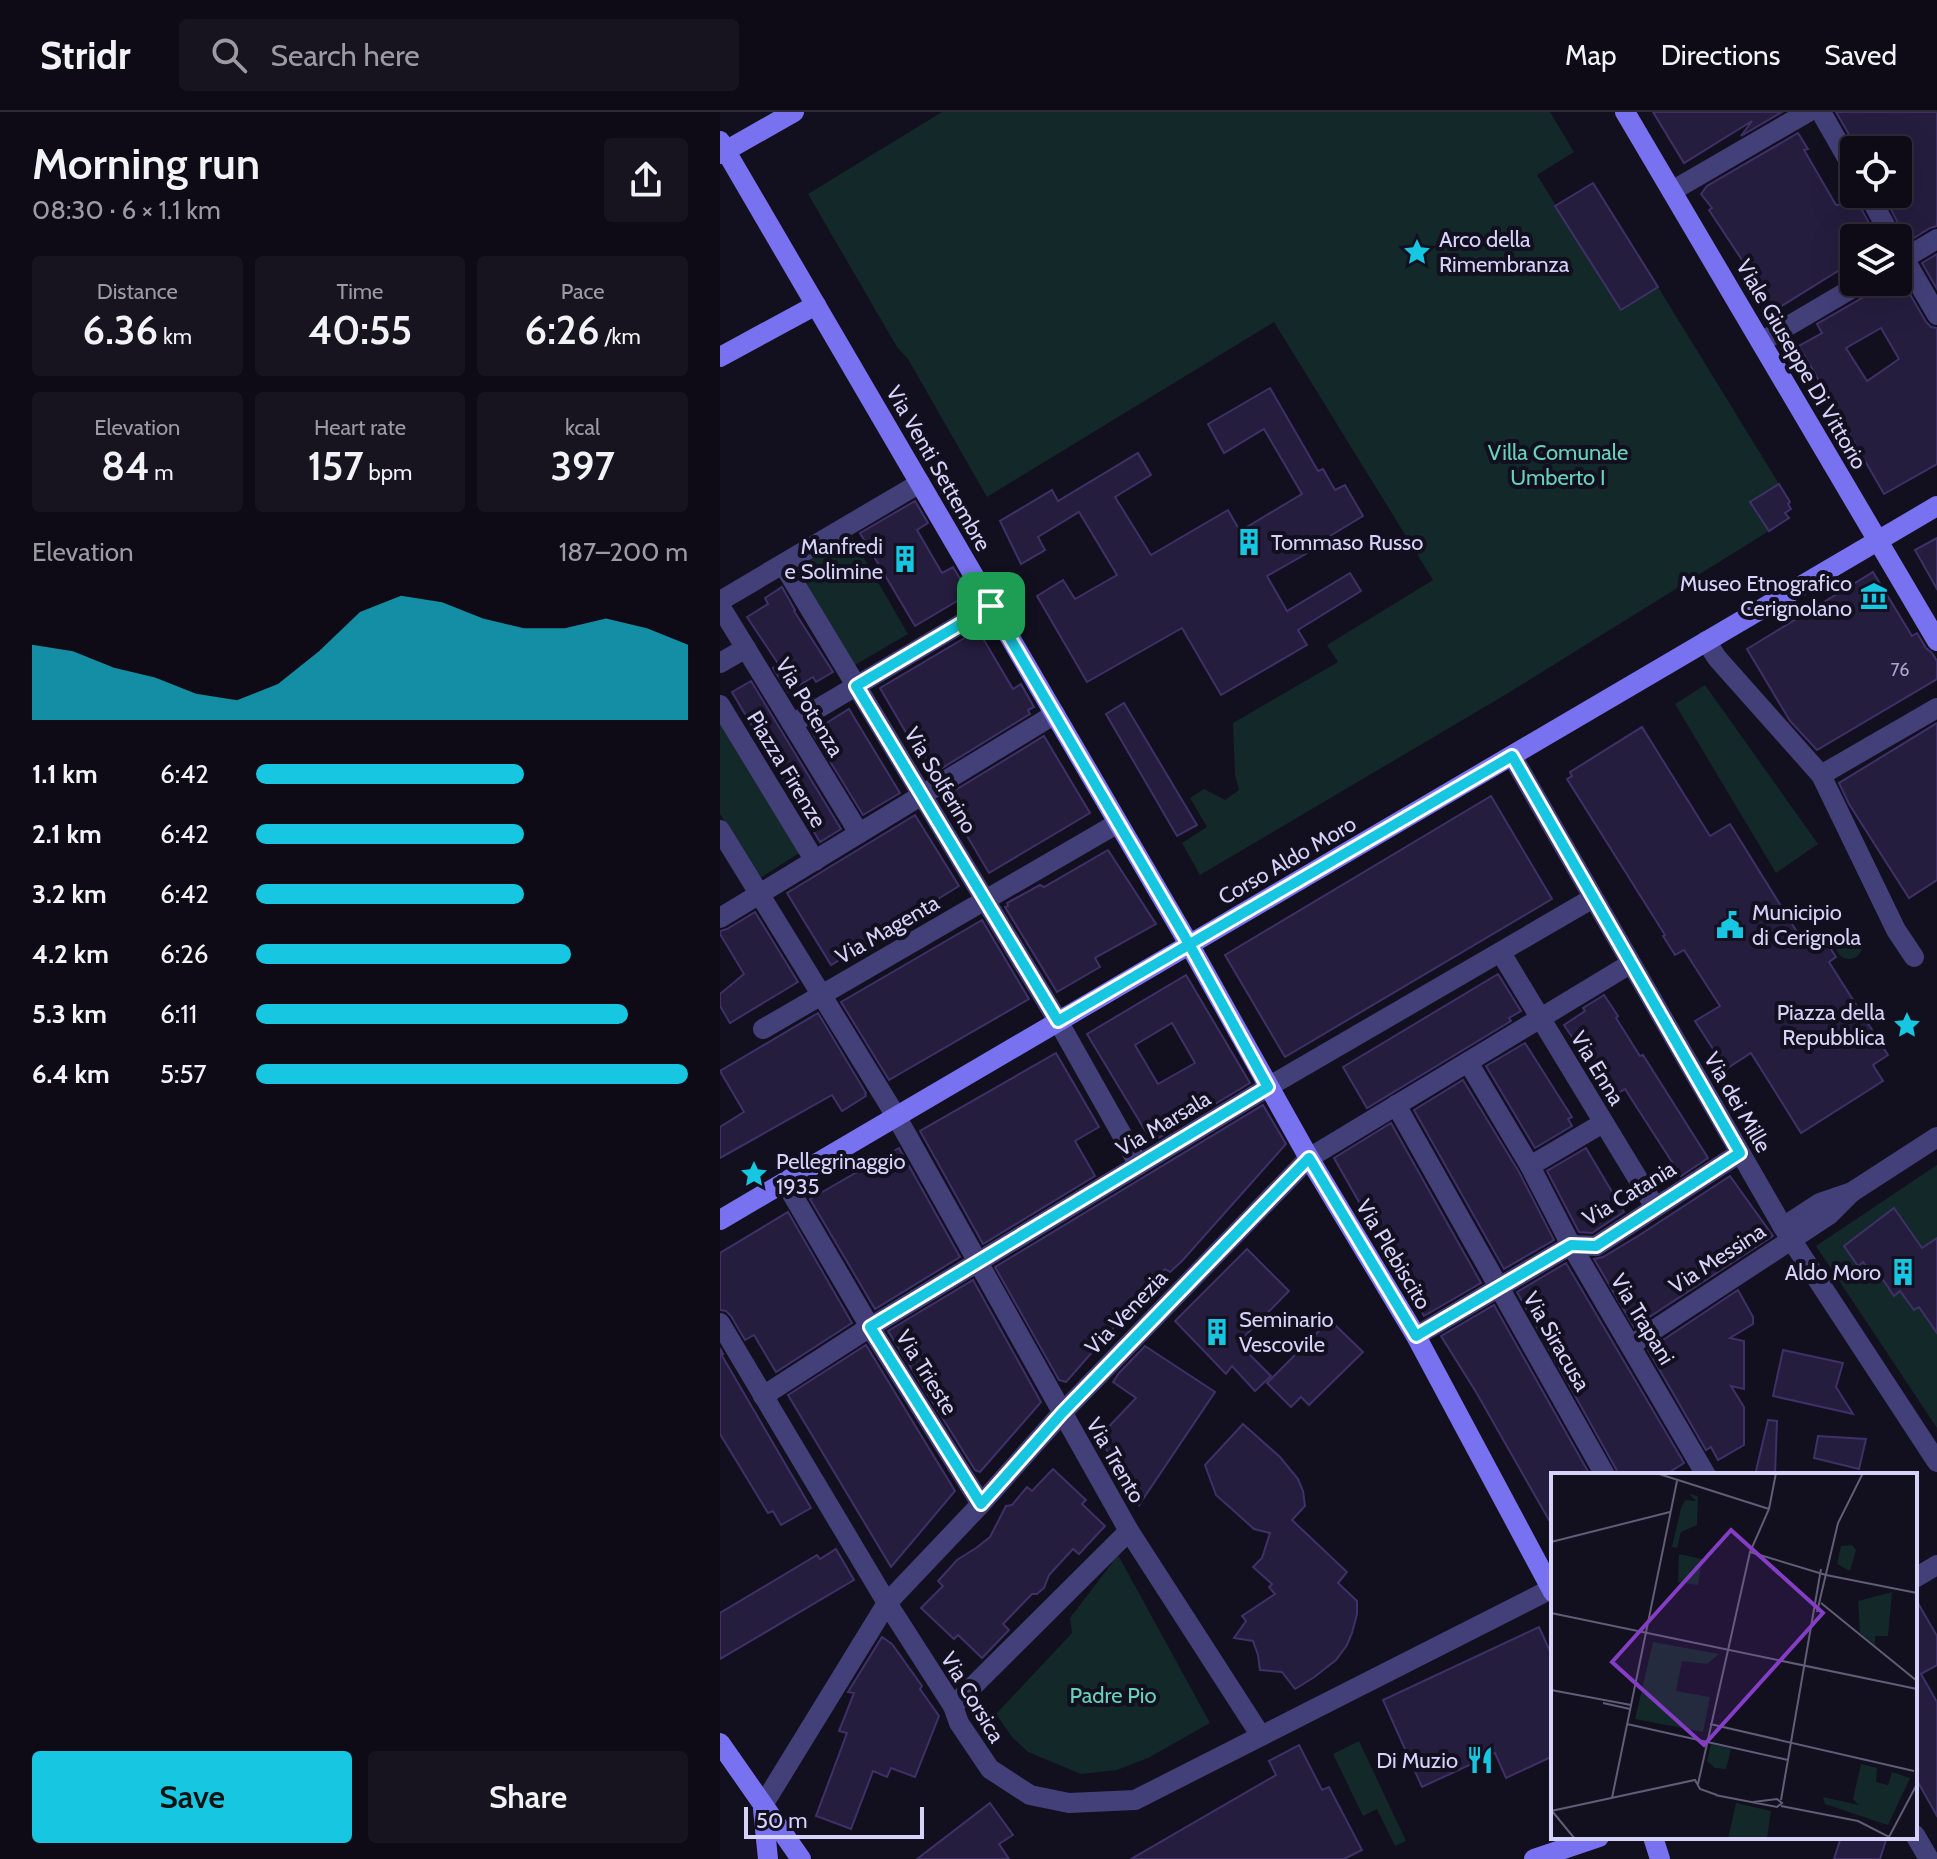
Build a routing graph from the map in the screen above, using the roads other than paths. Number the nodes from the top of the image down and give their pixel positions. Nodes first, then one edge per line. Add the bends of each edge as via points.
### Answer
1 (794, 112) edge
2 (1625, 112) edge
3 (1808, 112) edge
4 (1821, 112) edge
5 (1840, 145) edge
6 (722, 148) edge
7 (1672, 191) junction
8 (1937, 239) edge
9 (1912, 250) edge
10 (1912, 275) edge
11 (1840, 296) edge
12 (816, 305) junction
13 (1937, 315) edge
14 (1761, 342) junction
15 (720, 357) edge
16 (920, 483) junction
17 (1937, 506) edge
18 (1877, 540) junction
19 (783, 564) junction
20 (720, 603) edge
21 (991, 606) junction
22 (1706, 641) junction
23 (1937, 641) edge
24 (746, 648) junction
25 (720, 663) edge
26 (856, 686) junction
27 (720, 705) edge
28 (1937, 708) edge
29 (1055, 714) junction
30 (792, 724) junction
31 (1512, 756) junction
32 (1821, 775) junction
33 (922, 795) junction
34 (1118, 823) junction
35 (720, 830) edge
36 (859, 833) junction
37 (815, 861) junction
38 (760, 894) junction
39 (1593, 898) junction
40 (985, 900) junction
41 (720, 918) edge
42 (1189, 944) junction
43 (1501, 953) junction
44 (1914, 957) dead end
45 (1630, 964) junction
46 (821, 995) junction
47 (1541, 1018) junction
48 (1058, 1021) junction
49 (763, 1029) dead end
50 (1468, 1062) junction
51 (1268, 1087) junction
52 (1396, 1105) junction
53 (896, 1116) junction
54 (1603, 1123) junction
55 (1937, 1137) edge
56 (1740, 1153) junction
57 (1309, 1158) junction
58 (1139, 1165) junction
59 (1530, 1166) junction
60 (785, 1182) junction
61 (1655, 1207) junction
62 (720, 1220) edge
63 (1787, 1233) junction
64 (1571, 1245) junction
65 (978, 1262) junction
66 (1499, 1289) junction
67 (720, 1323) edge
68 (870, 1327) junction
69 (1416, 1336) junction
70 (1631, 1345) junction
71 (763, 1396) junction
72 (1062, 1413) junction
73 (1937, 1462) edge
74 (1604, 1473) edge
75 (1705, 1473) edge
76 (981, 1504) junction
77 (1129, 1531) junction
78 (1546, 1562) edge
79 (1937, 1565) edge
80 (1917, 1577) edge
81 (1551, 1586) edge
82 (1551, 1591) edge
83 (887, 1603) junction
84 (953, 1706) junction
85 (1261, 1736) junction
86 (720, 1743) edge
87 (763, 1805) junction
88 (1561, 1839) edge
89 (1593, 1839) edge
90 (1654, 1839) edge
91 (1914, 1839) edge
92 (1917, 1839) edge
93 (1537, 1857) edge
94 (768, 1859) edge
95 (801, 1859) edge
96 (1660, 1859) edge
97 (1908, 1859) edge
98 (1929, 1859) edge

1 - 6 street
2 - 7 street, Viale Giuseppe Di Vittorio
3 - 7 street
4 - 5 street
6 - 12 street, Via Venti Settembre
7 - 14 street, Viale Giuseppe Di Vittorio
8 - 9 street
10 - 13 street
11 - 14 street
12 - 15 street
12 - 16 street, Via Venti Settembre
14 - 18 street, Viale Giuseppe Di Vittorio
16 - 19 street
16 - 21 street, Via Venti Settembre
17 - 18 street, Corso Aldo Moro
18 - 22 street, Corso Aldo Moro
18 - 23 street, Viale Giuseppe Di Vittorio
19 - 20 street
19 - 26 street, Via Solferino
20 - 24 street, Via Potenza
21 - 26 street
21 - 29 street, Via Venti Settembre
22 - 31 street, Corso Aldo Moro
22 - 32 street
24 - 25 street
24 - 30 street, Via Potenza
26 - 30 street
26 - 33 street, Via Solferino
27 - 37 street, Piazza Firenze
28 - 32 street
29 - 33 street
29 - 34 street, Via Venti Settembre
30 - 36 street, Via Potenza
31 - 39 street, Via dei Mille
31 - 42 street, Corso Aldo Moro
32 - 44 street
33 - 36 street
33 - 40 street, Via Solferino
34 - 40 street, Via Magenta
34 - 42 street, Via Venti Settembre
35 - 38 street
36 - 37 street
37 - 38 street, Piazza Firenze
38 - 41 street, Piazza Firenze
38 - 46 street, Via Trento
39 - 43 street, Via Marsala
39 - 45 street, Via dei Mille
40 - 46 street, Via Magenta
40 - 48 street, Via Solferino
42 - 48 street, Corso Aldo Moro
42 - 51 street, Via Plebiscito
43 - 47 street, Via Enna
43 - 51 street, Via Marsala
45 - 47 street, Via Venezia
45 - 56 street, Via dei Mille
46 - 49 street, Via Magenta
46 - 53 street, Via Trento
47 - 50 street, Via Venezia
47 - 54 street, Via Enna
48 - 53 street, Corso Aldo Moro
48 - 58 street, Via Solferino
50 - 52 street, Via Venezia
50 - 59 street, Via Trapani
51 - 57 street, Via Plebiscito
51 - 58 street, Via Marsala
52 - 57 street, Via Venezia
52 - 66 street, Via Siracusa
53 - 60 street, Corso Aldo Moro
53 - 65 street, Via Trento
54 - 59 street
54 - 61 street, Via Enna
55 - 63 street, Via Messina via 1852,1192 1820,1203
56 - 61 street, Via Catania
56 - 63 street, Via dei Mille
57 - 69 street, Via Plebiscito
57 - 72 street, Via Venezia
58 - 65 street, Via Marsala
59 - 64 street, Via Trapani
60 - 62 street, Corso Aldo Moro
60 - 68 street, Via Trieste
61 - 64 street, Via Catania via 1596,1246
63 - 70 street, Via Messina
63 - 73 street, Via dei Mille
64 - 66 street, Via Catania
64 - 70 street, Via Trapani
65 - 68 street, Via Marsala
65 - 72 street, Via Trento
66 - 69 street, Via Catania
66 - 74 street, Via Siracusa
67 - 71 street, Via Corsica
68 - 71 street, Via Marsala
68 - 76 street, Via Trieste
69 - 78 street, Via Plebiscito
70 - 75 street, Via Trapani
71 - 83 street, Via Corsica
72 - 76 street, Via Venezia
72 - 77 street, Via Trento
76 - 83 street, Via Venezia
77 - 84 street
77 - 85 street, Via Trento
78 - 81 street, Via Plebiscito
79 - 80 street
82 - 85 street, Via Corsica
83 - 84 street, Via Corsica
83 - 87 street, Via Venezia
84 - 85 street, Via Corsica via 990,1769 1030,1795 1069,1803 1135,1800
86 - 87 street
87 - 94 street
87 - 95 street
88 - 93 street
89 - 93 street
90 - 96 street
91 - 97 street
92 - 98 street

